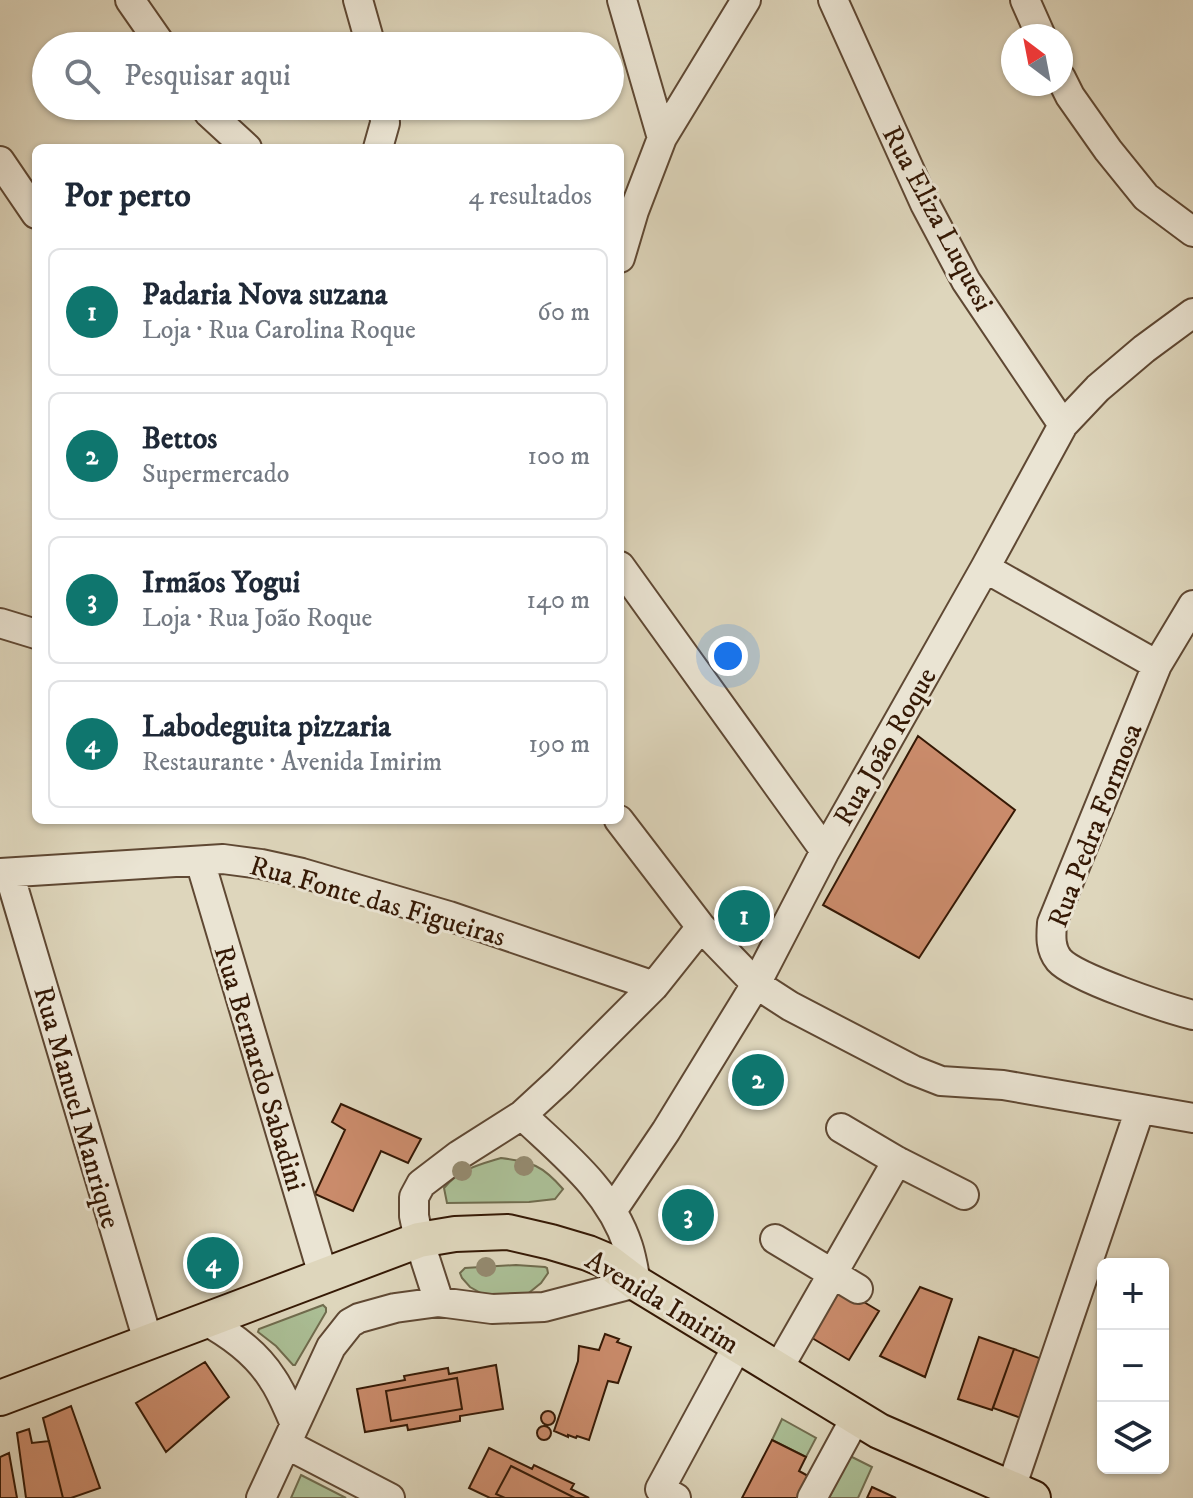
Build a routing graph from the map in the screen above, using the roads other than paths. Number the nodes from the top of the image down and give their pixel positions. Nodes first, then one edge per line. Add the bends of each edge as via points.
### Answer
1 (130, 0) edge
2 (358, 0) edge
3 (622, 0) edge
4 (746, 0) edge
5 (833, 0) edge
6 (1025, 0) edge
7 (1036, 24) edge
8 (152, 32) edge
9 (367, 32) edge
10 (1070, 96) edge
11 (217, 120) edge
12 (385, 120) edge
13 (662, 138) junction
14 (243, 144) edge
15 (379, 144) edge
16 (0, 161) edge
17 (32, 208) edge
18 (1193, 232) edge
19 (624, 245) edge
20 (1193, 313) edge
21 (1063, 425) junction
22 (985, 568) junction
23 (624, 572) edge
24 (1193, 605) edge
25 (0, 623) edge
26 (32, 633) edge
27 (1157, 665) junction
28 (622, 824) edge
29 (825, 851) junction
30 (200, 861) junction
31 (4, 873) edge
32 (701, 927) junction
33 (756, 984) junction
34 (654, 986) junction
35 (1193, 1015) edge
36 (1140, 1109) junction
37 (522, 1115) junction
38 (1193, 1118) edge
39 (841, 1128) dead end
40 (897, 1161) junction
41 (964, 1195) dead end
42 (612, 1211) junction
43 (775, 1239) dead end
44 (419, 1240) junction
45 (832, 1273) junction
46 (323, 1275) junction
47 (636, 1283) junction
48 (858, 1289) dead end
49 (439, 1302) junction
50 (204, 1320) junction
51 (148, 1341) junction
52 (738, 1345) junction
53 (778, 1369) junction
54 (0, 1398) edge
55 (856, 1417) junction
56 (290, 1434) junction
57 (976, 1487) edge
58 (1022, 1493) edge
59 (261, 1498) edge
60 (390, 1498) edge
61 (676, 1498) edge
62 (812, 1498) edge

1 - 8 street
2 - 9 street
3 - 13 street
4 - 13 street
5 - 21 street, Rua Eliza Luquesi via 925,204 966,281
6 - 7 street
10 - 18 street via 1146,197
11 - 14 street
12 - 15 street
13 - 19 street
16 - 17 street
20 - 21 street, Rua João Roque via 1098,388
21 - 22 street, Rua João Roque
22 - 27 street
22 - 29 street, Rua João Roque
23 - 29 street
24 - 27 street, Rua Pedra Formosa
25 - 26 street
27 - 35 street, Rua Pedra Formosa via 1052,923 1051,941 1061,962 1099,983
28 - 32 street
29 - 33 street, Rua João Roque
30 - 31 street, Rua Fonte das Figueiras
30 - 34 street, Rua Fonte das Figueiras via 261,864 302,873
30 - 46 street, Rua Bernardo Sabadini
31 - 51 street, Rua Manuel Manrique
32 - 33 street
32 - 34 street
33 - 36 street via 941,1081 1003,1085
33 - 42 street, Rua João Roque
34 - 37 street
36 - 38 street
36 - 58 street
37 - 42 street via 581,1169
37 - 44 street via 421,1184 414,1197
39 - 40 street
40 - 41 street
40 - 45 street
42 - 47 street via 628,1245
43 - 45 street
44 - 46 main road, Avenida Imirim
44 - 47 main road, Avenida Imirim via 508,1232 588,1253
44 - 49 street
45 - 48 street
45 - 53 street
46 - 50 main road, Avenida Imirim
47 - 49 street via 544,1307 492,1309
47 - 52 main road, Avenida Imirim
49 - 56 street via 395,1308 350,1323 331,1347
50 - 51 main road, Avenida Imirim
50 - 56 street via 225,1331 272,1378
51 - 54 main road, Avenida Imirim
52 - 53 main road, Avenida Imirim
52 - 61 street via 660,1489
53 - 55 main road, Avenida Imirim
55 - 57 main road, Avenida Imirim
55 - 62 street
56 - 59 street
56 - 60 street
57 - 58 main road, Avenida Imirim

